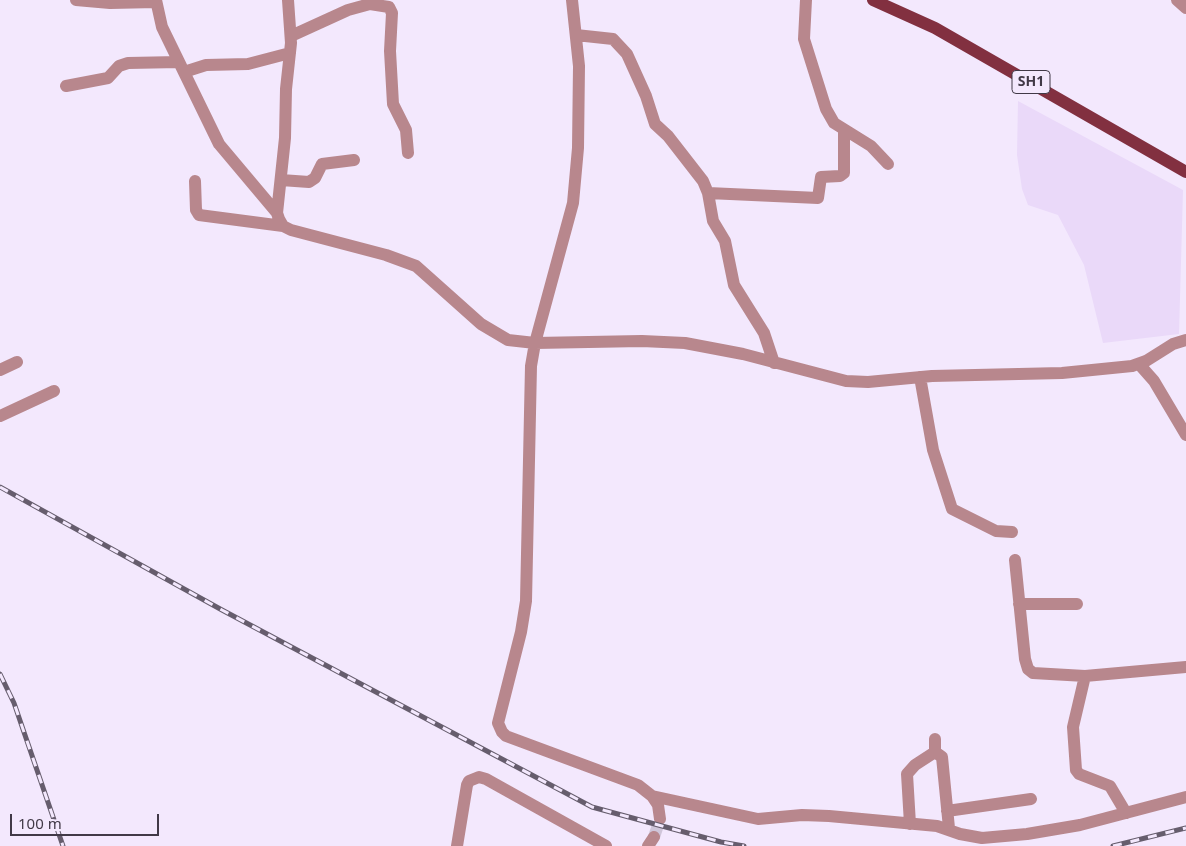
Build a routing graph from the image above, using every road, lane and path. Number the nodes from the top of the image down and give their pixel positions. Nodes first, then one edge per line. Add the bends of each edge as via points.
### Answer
1 (76, 0) edge
2 (288, 0) edge
3 (572, 0) edge
4 (806, 0) edge
5 (873, 0) edge
6 (1177, 0) edge
7 (156, 1) edge
8 (1186, 8) edge
9 (576, 35) junction
10 (291, 36) junction
11 (290, 54) junction
12 (181, 67) junction
13 (66, 86) dead end
14 (844, 131) junction
15 (408, 153) dead end
16 (354, 160) dead end
17 (888, 164) dead end
18 (1186, 172) edge
19 (281, 180) junction
20 (195, 181) dead end
21 (708, 193) junction
22 (277, 213) junction
23 (283, 226) junction
24 (1186, 340) edge
25 (534, 343) junction
26 (16, 362) dead end
27 (774, 362) junction
28 (1139, 364) junction
29 (0, 370) edge
30 (920, 376) junction
31 (54, 391) dead end
32 (0, 416) edge
33 (1186, 435) edge
34 (1012, 532) dead end
35 (1015, 560) dead end
36 (1019, 604) junction
37 (1077, 604) dead end
38 (1186, 667) edge
39 (1085, 676) junction
40 (934, 739) dead end
41 (935, 752) junction
42 (652, 796) junction
43 (1186, 797) edge
44 (1031, 799) dead end
45 (947, 811) junction
46 (1126, 813) junction
47 (660, 819) tunnel mouth
48 (910, 824) junction
49 (949, 828) junction
50 (457, 846) edge
51 (606, 846) edge

1 - 7 street via 110,3
2 - 10 street
3 - 9 street
4 - 14 street via 806,48 826,109 834,123
5 - 18 main road, SH1 via 936,28
6 - 8 street
7 - 12 street via 162,27
9 - 21 street via 608,37 622,47 646,96 655,124 693,168
9 - 25 street via 578,148 573,203
10 - 11 street
10 - 15 street via 348,10 370,4 390,7 393,104 406,130
11 - 12 street via 248,64
11 - 19 street
12 - 13 street via 128,63 119,66 108,78
12 - 22 street via 219,144
14 - 17 street via 871,146
14 - 21 street via 844,173 821,177 818,198
16 - 19 street via 322,164 315,178 309,182
19 - 22 street
20 - 23 street via 199,215
21 - 27 street via 713,221 725,241 734,285 766,336
22 - 23 street
23 - 25 street via 416,266 487,328 508,340
24 - 28 street
25 - 27 street via 668,342 724,350
25 - 42 street via 526,600 499,728 506,736 619,777 638,785
26 - 29 street
27 - 30 street via 846,381
28 - 30 street via 1062,373
28 - 33 street via 1164,397
30 - 34 street via 933,450 952,509 995,530
31 - 32 street
35 - 36 street
36 - 37 street
36 - 39 street via 1028,668 1033,674
38 - 39 street
39 - 46 street via 1073,727 1076,770 1110,786
40 - 41 street
41 - 45 street via 942,757
41 - 48 street via 907,774
42 - 47 street via 658,805
42 - 48 street via 758,819 815,815
43 - 46 street
44 - 45 street
45 - 49 street
46 - 49 street via 1080,825 1005,837 971,837
48 - 49 street
50 - 51 street via 467,785 479,777

